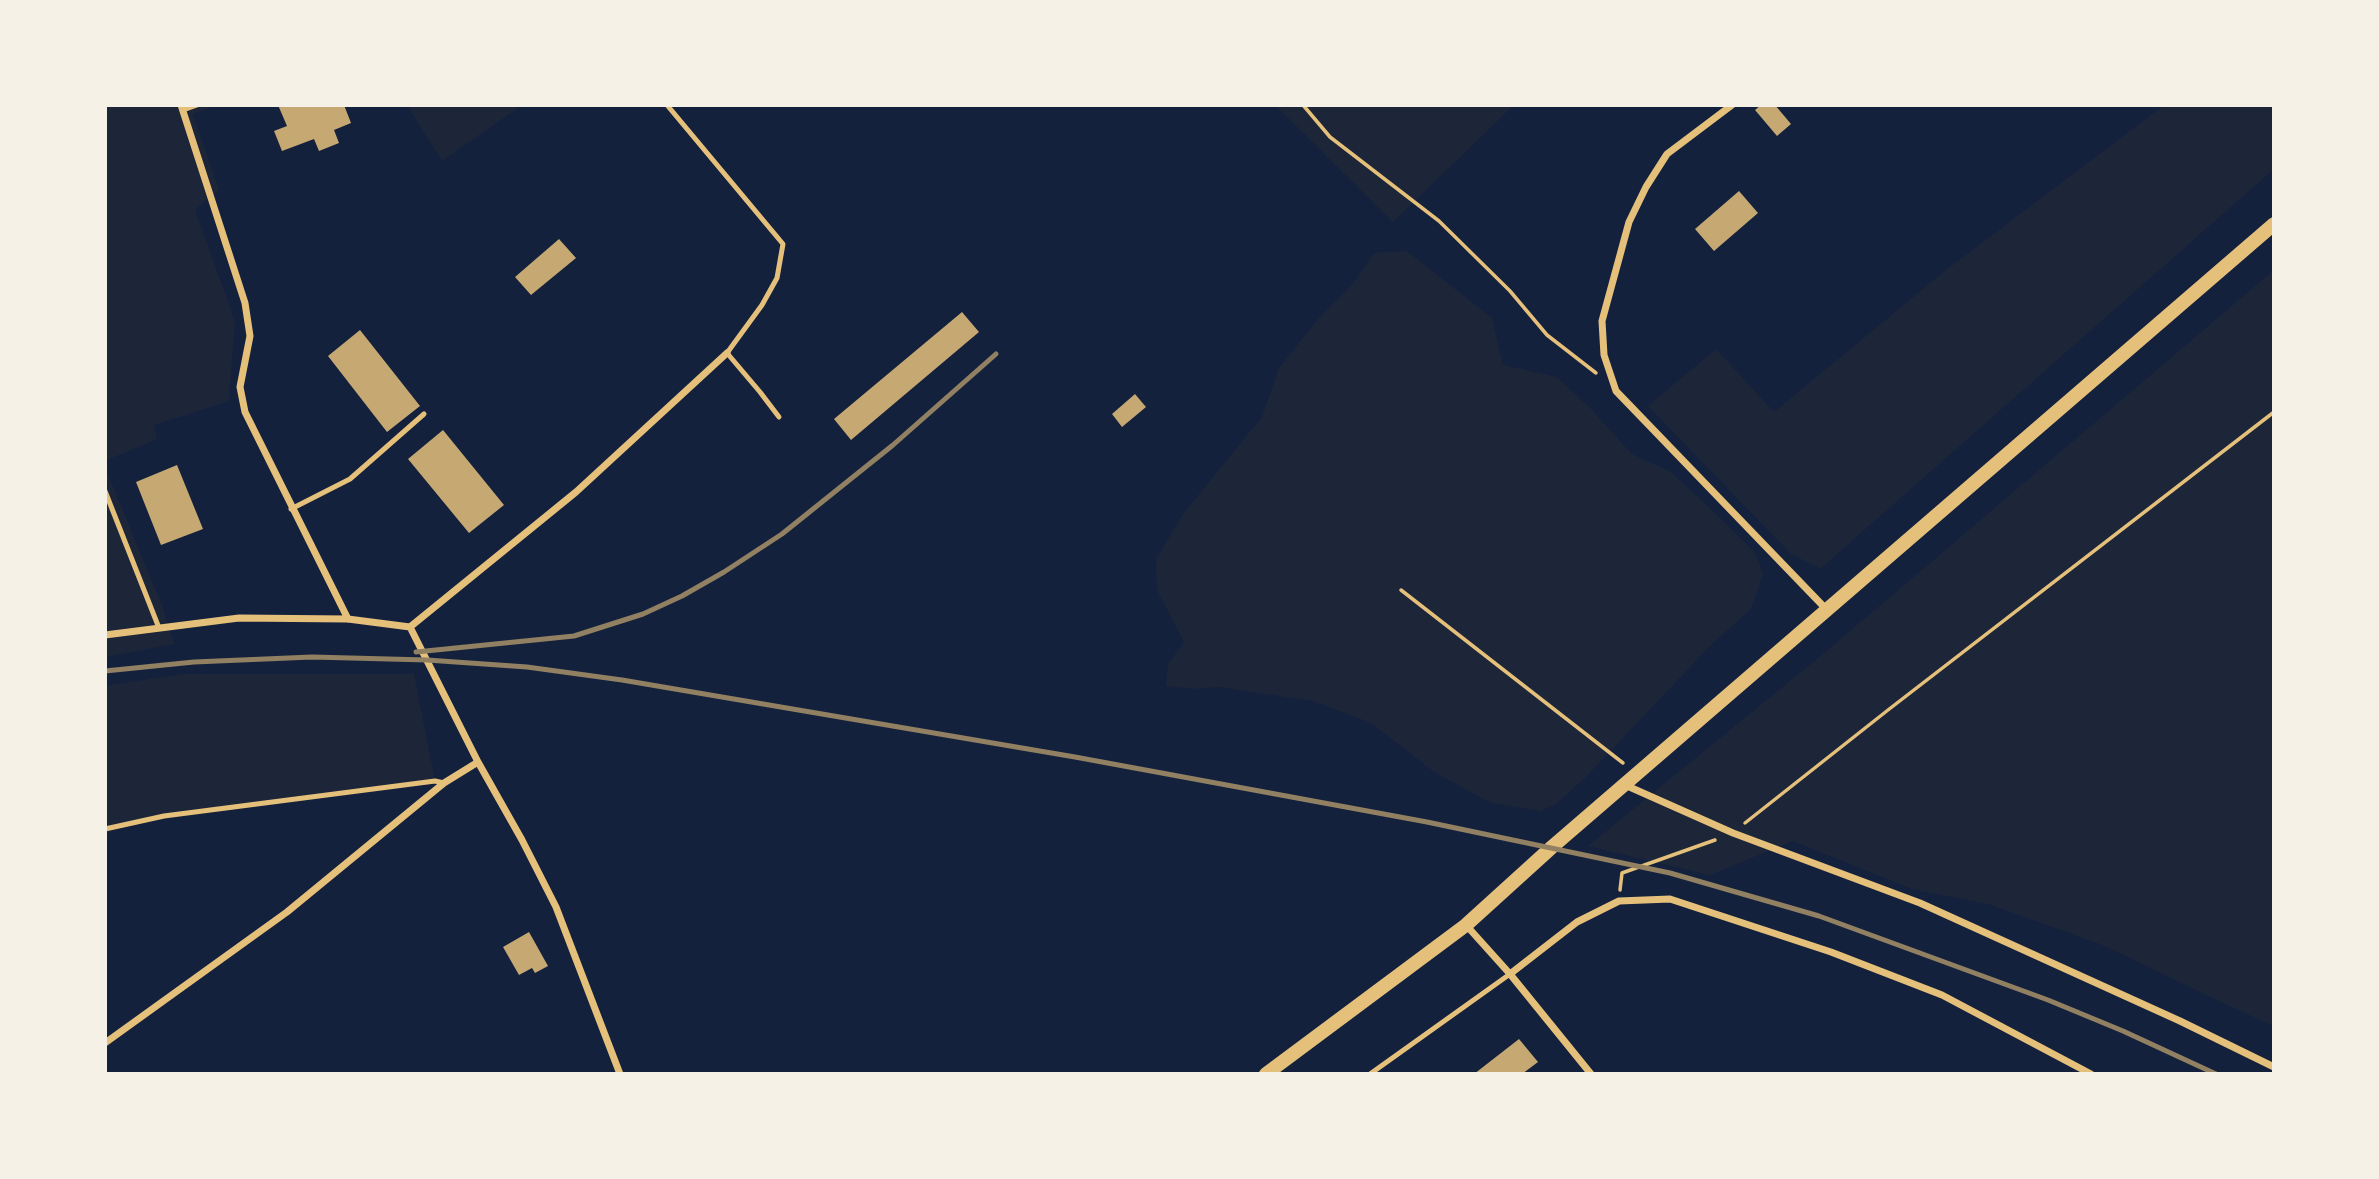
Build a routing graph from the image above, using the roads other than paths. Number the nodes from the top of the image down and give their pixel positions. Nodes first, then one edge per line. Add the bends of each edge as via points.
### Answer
1 (197, 105) edge
2 (667, 105) edge
3 (1732, 105) edge
4 (182, 108) edge
5 (2274, 224) edge
6 (727, 353) junction
7 (424, 414) dead end
8 (779, 417) dead end
9 (105, 491) edge
10 (291, 509) junction
11 (1827, 610) junction
12 (348, 619) junction
13 (410, 627) junction
14 (159, 628) junction
15 (105, 635) edge
16 (478, 762) junction
17 (444, 783) junction
18 (1625, 785) junction
19 (105, 829) edge
20 (1466, 925) junction
21 (1510, 974) junction
22 (105, 1043) edge
23 (2274, 1067) edge
24 (620, 1074) edge
25 (1265, 1074) edge
26 (1370, 1074) edge
27 (1591, 1074) edge
28 (2091, 1074) edge

1 - 4 lane
2 - 6 lane via 783,244 777,278
3 - 11 street via 1667,154 1646,187 1629,222 1602,321 1604,355 1616,391
4 - 10 street via 245,303 250,336 240,387 245,412
5 - 11 main road
6 - 8 lane
6 - 13 street via 576,492
7 - 10 lane via 350,479
9 - 14 lane
10 - 12 street
11 - 18 main road
12 - 13 street
12 - 14 street via 239,618
13 - 16 street
14 - 15 street
16 - 17 street
16 - 24 street via 556,907
17 - 19 lane via 164,816
17 - 22 street via 287,912
18 - 20 main road
18 - 23 street via 1733,833 1920,904
20 - 21 street
20 - 25 main road
21 - 26 lane
21 - 27 street
21 - 28 street via 1577,922 1619,901 1670,899 1942,995

